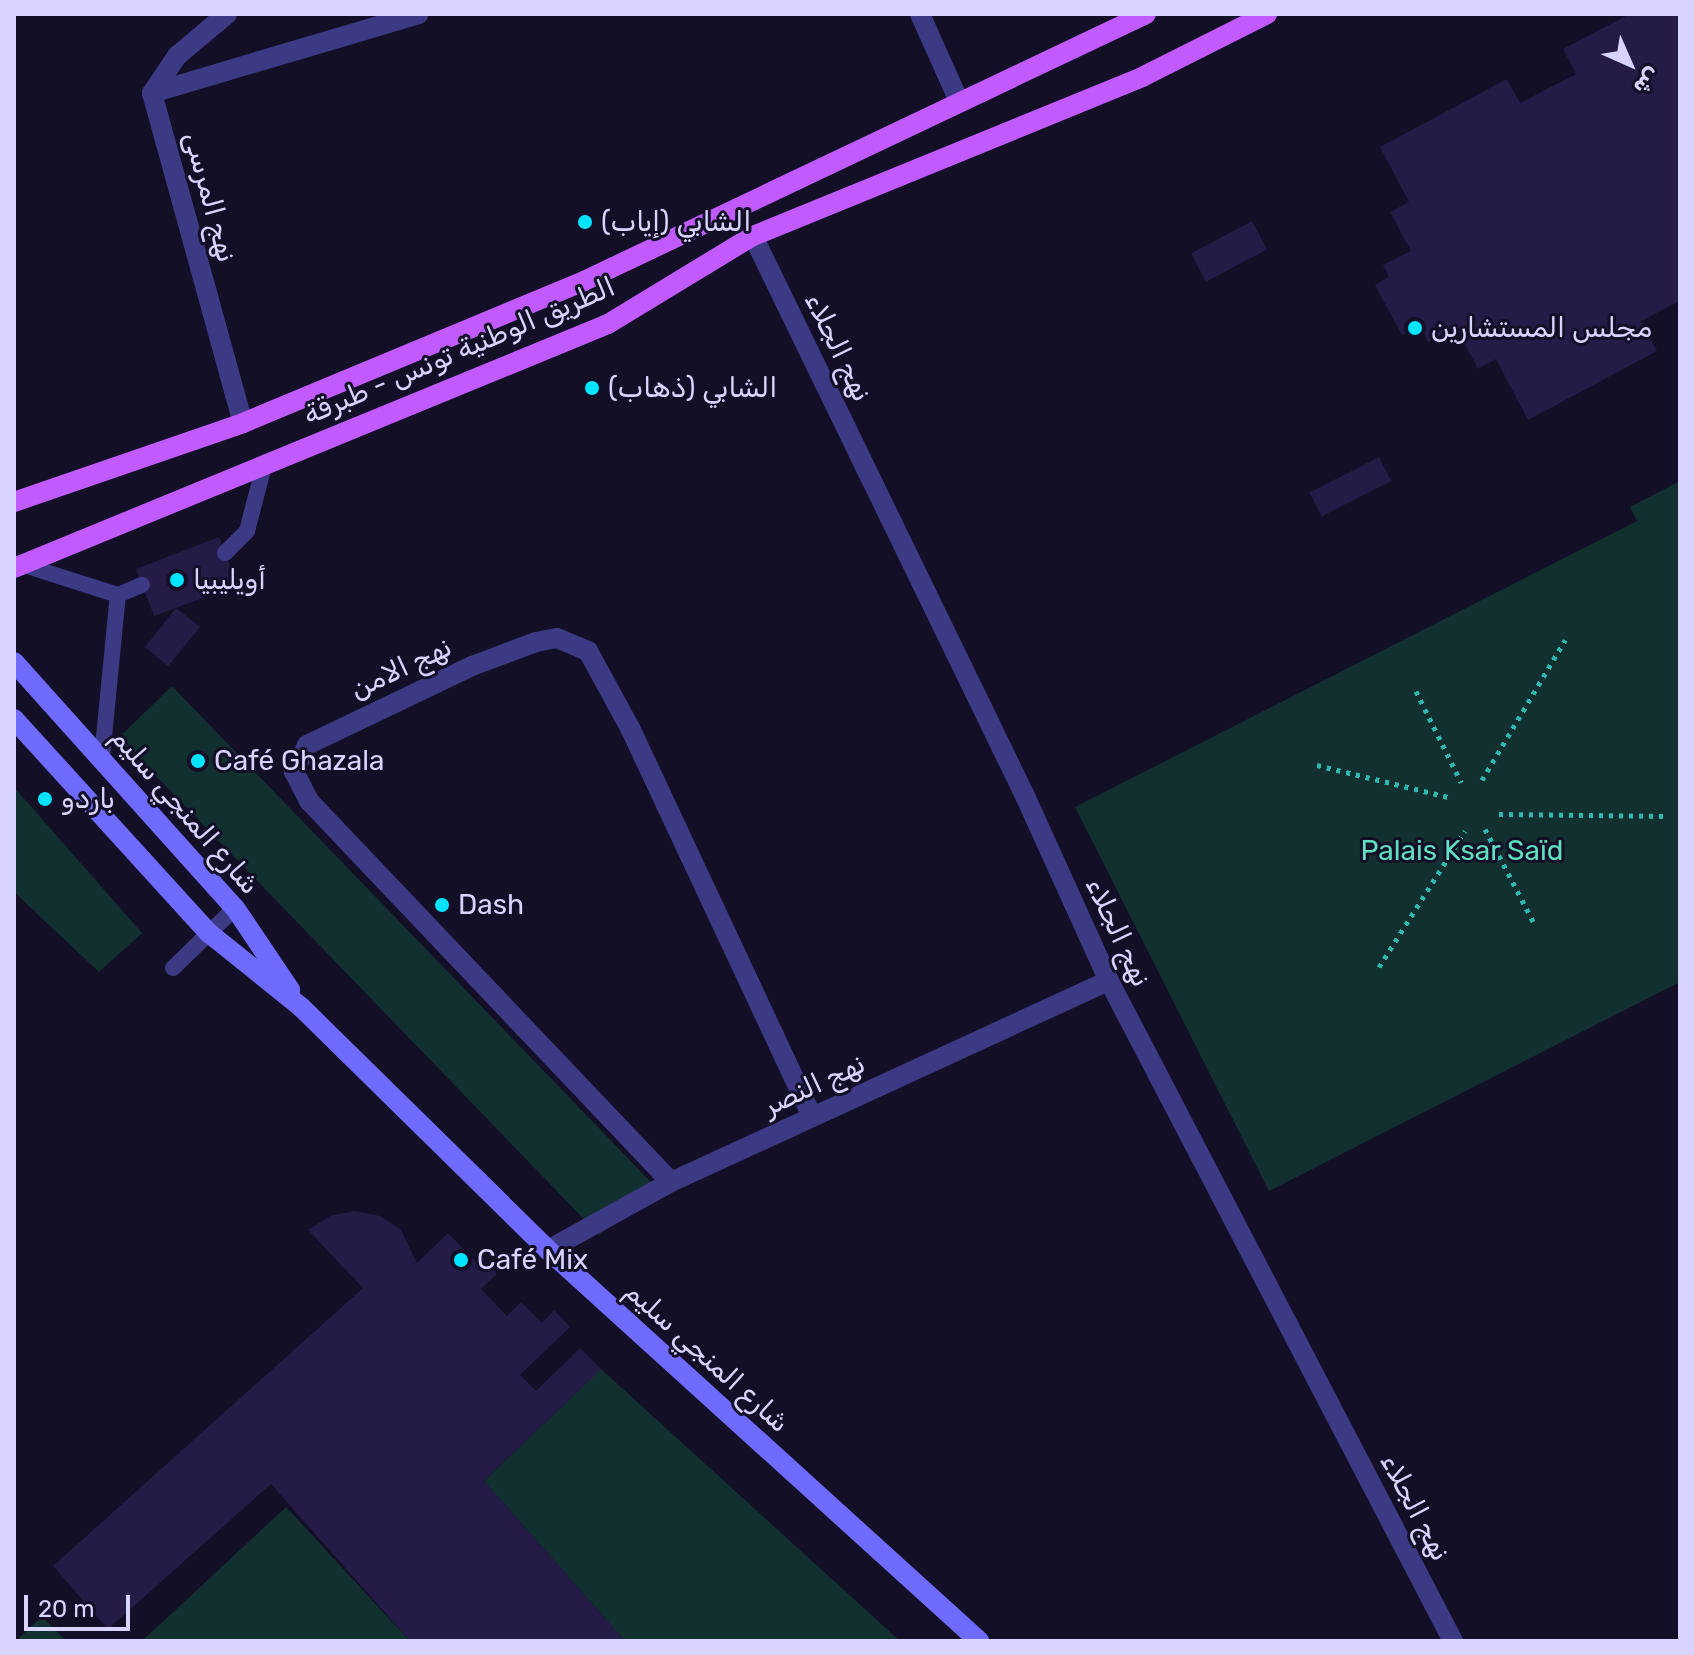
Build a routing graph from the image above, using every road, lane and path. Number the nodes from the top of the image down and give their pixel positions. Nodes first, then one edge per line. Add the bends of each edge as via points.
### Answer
1 (227, 14) edge
2 (419, 14) edge
3 (920, 14) edge
4 (1146, 14) edge
5 (1267, 14) edge
6 (379, 20) edge
7 (152, 93) junction
8 (959, 101) junction
9 (753, 236) junction
10 (243, 423) junction
11 (265, 462) junction
12 (14, 502) edge
13 (225, 553) dead end
14 (19, 567) edge
15 (142, 585) dead end
16 (118, 595) junction
17 (1565, 640) dead end
18 (14, 662) edge
19 (1416, 691) dead end
20 (14, 719) edge
21 (102, 757) junction
22 (1317, 765) dead end
23 (1482, 780) dead end
24 (1461, 782) dead end
25 (1448, 797) dead end
26 (1499, 814) dead end
27 (1669, 816) dead end
28 (1485, 829) dead end
29 (1465, 831) dead end
30 (235, 908) junction
31 (1534, 923) dead end
32 (209, 933) junction
33 (1379, 967) dead end
34 (173, 968) dead end
35 (1109, 981) junction
36 (301, 1007) junction
37 (812, 1117) junction
38 (671, 1182) junction
39 (548, 1250) junction
40 (979, 1641) edge
41 (1453, 1641) edge

1 - 7 street via 177,56
2 - 6 street
3 - 8 street
4 - 8 main road, الطريق الوطنية تونس - طبرقة
5 - 9 main road, الطريق الوطنية تونس - طبرقة via 1142,77
6 - 7 street
7 - 10 street, نهج المرسى
8 - 10 main road, الطريق الوطنية تونس - طبرقة via 584,281
9 - 11 main road, الطريق الوطنية تونس - طبرقة via 608,324
9 - 35 street, نهج الجلاء
10 - 12 main road, الطريق الوطنية تونس - طبرقة
11 - 13 lane via 247,531
11 - 14 main road, الطريق الوطنية تونس - طبرقة
14 - 16 lane
15 - 16 lane
16 - 21 lane
17 - 23 path
18 - 21 main road, شارع المنجي سليم
19 - 24 path
20 - 32 main road, شارع المنجي سليم
21 - 30 main road, شارع المنجي سليم
22 - 25 path
26 - 27 path
28 - 31 path
29 - 33 path
30 - 32 lane
30 - 36 main road, شارع المنجي سليم
32 - 34 lane
32 - 36 main road, شارع المنجي سليم
35 - 37 street, نهج النصر
35 - 41 street, نهج الجلاء
36 - 39 main road, شارع المنجي سليم
37 - 38 street, نهج النصر
37 - 38 street, نهج الامن via 631,730 588,651 557,638 536,642 472,666 307,745 294,772 309,801
38 - 39 street, نهج النصر
39 - 40 main road, شارع المنجي سليم

